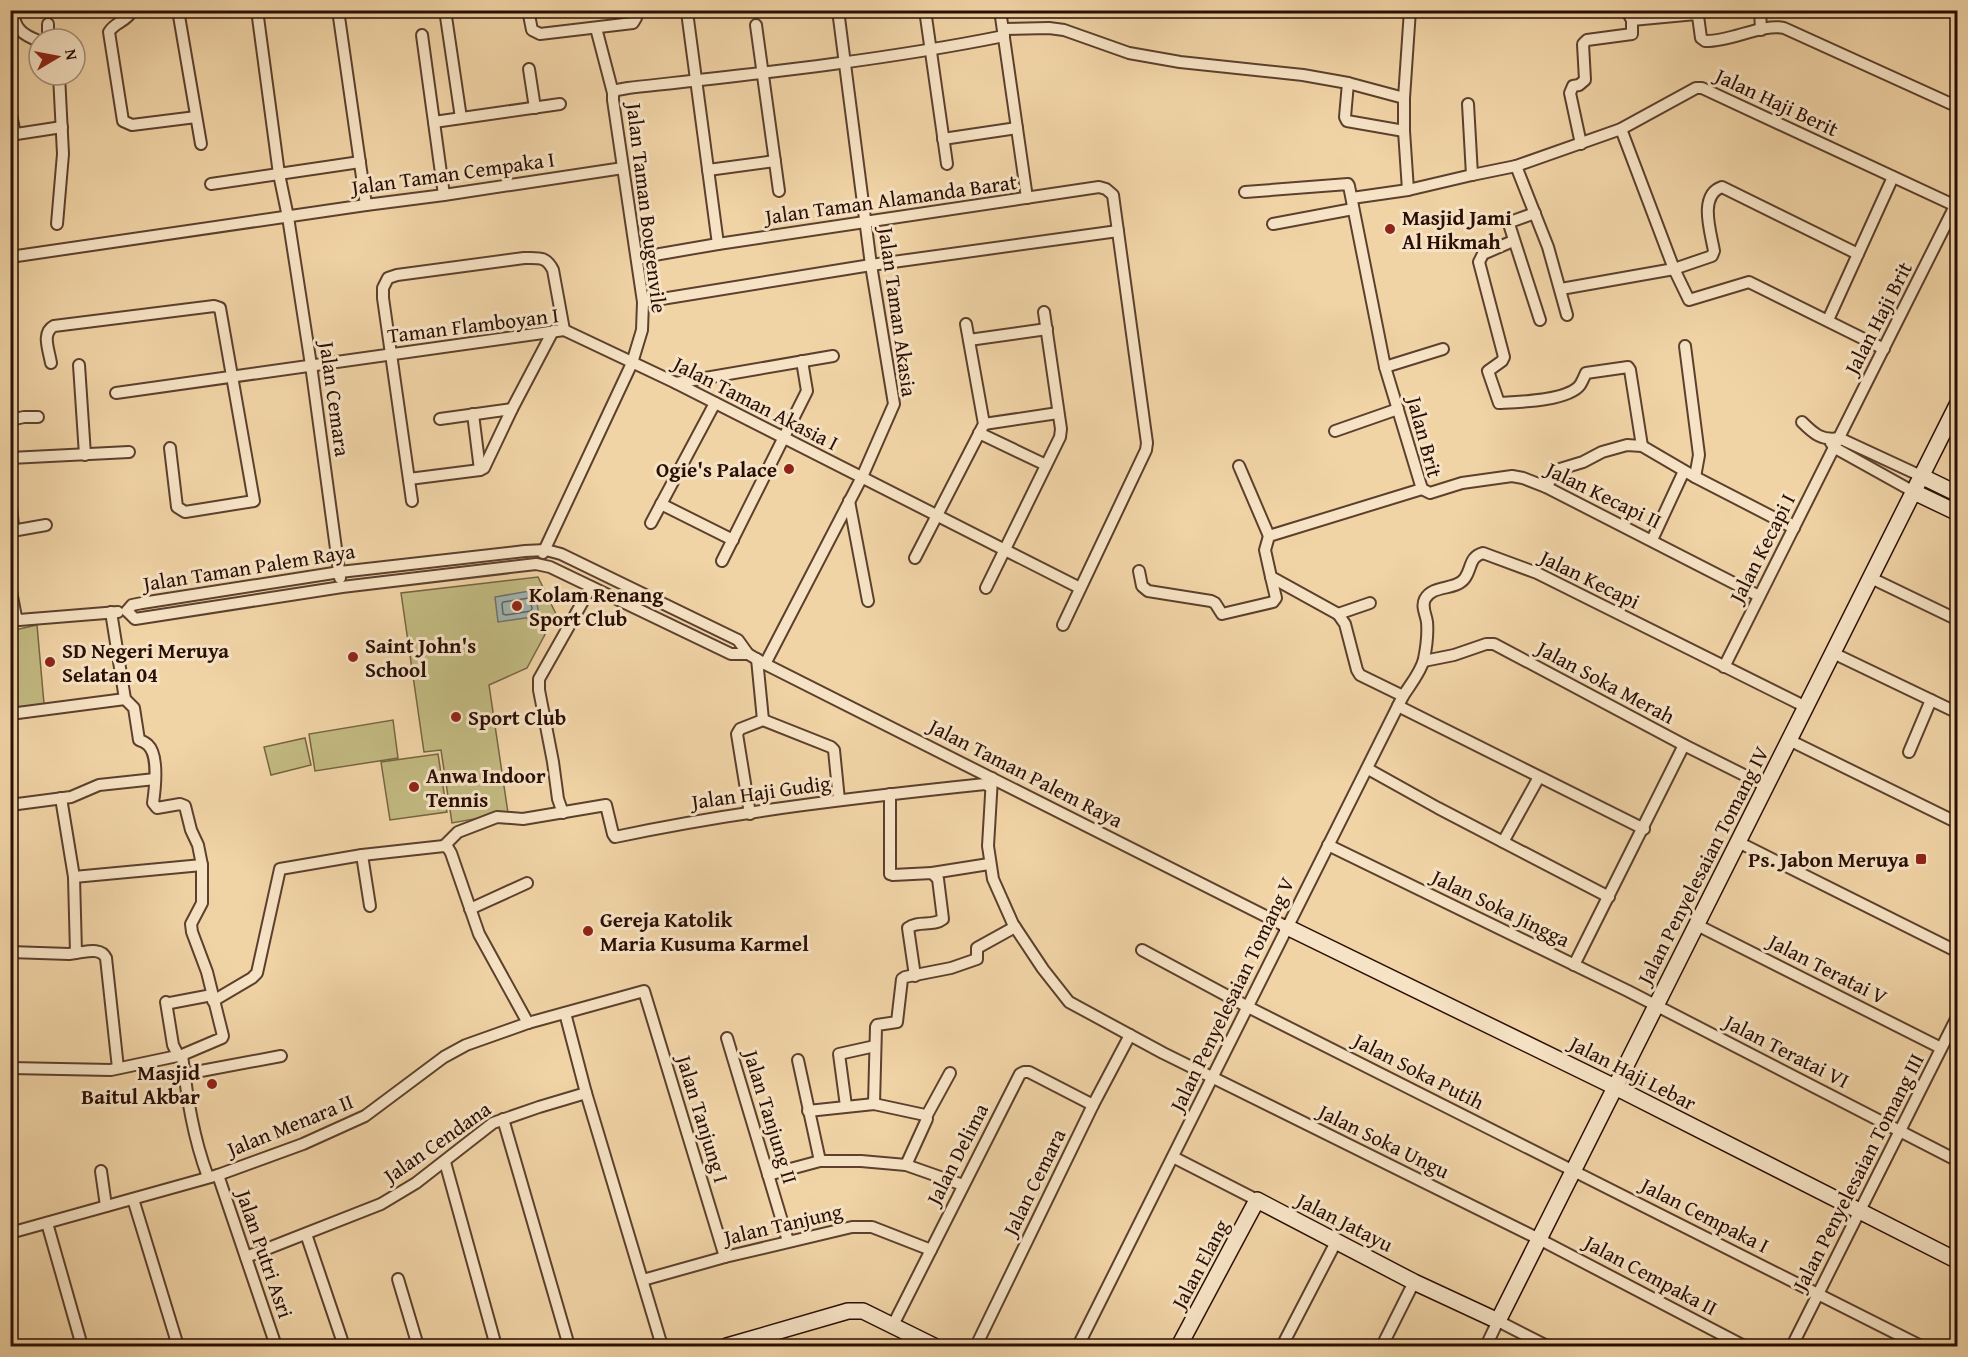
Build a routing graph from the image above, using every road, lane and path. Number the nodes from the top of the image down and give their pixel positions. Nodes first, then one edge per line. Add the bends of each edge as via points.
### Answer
1 (133, 10) edge
2 (178, 10) edge
3 (257, 10) edge
4 (338, 10) edge
5 (445, 10) edge
6 (528, 10) edge
7 (636, 10) edge
8 (838, 10) edge
9 (925, 10) edge
10 (1000, 10) edge
11 (1410, 10) edge
12 (1760, 10) edge
13 (687, 12) dead end
14 (1699, 13) edge
15 (1629, 15) edge
16 (13, 20) edge
17 (756, 25) dead end
18 (596, 28) junction
19 (1761, 30) junction
20 (1003, 32) junction
21 (27, 35) edge
22 (422, 35) dead end
23 (932, 51) junction
24 (843, 62) junction
25 (529, 69) dead end
26 (763, 73) junction
27 (696, 82) junction
28 (1348, 83) junction
29 (60, 87) edge
30 (612, 88) junction
31 (1404, 98) junction
32 (560, 104) dead end
33 (1468, 104) dead end
34 (1958, 107) edge
35 (535, 108) junction
36 (10, 110) edge
37 (196, 117) junction
38 (461, 118) junction
39 (434, 122) junction
40 (62, 127) junction
41 (1017, 128) junction
42 (1621, 129) junction
43 (1404, 130) junction
44 (13, 134) edge
45 (944, 140) junction
46 (201, 144) dead end
47 (1581, 144) junction
48 (775, 161) junction
49 (360, 162) junction
50 (947, 164) dead end
51 (1516, 166) junction
52 (623, 168) junction
53 (708, 170) junction
54 (279, 174) junction
55 (1472, 175) junction
56 (1893, 177) junction
57 (211, 184) dead end
58 (1408, 190) junction
59 (779, 191) dead end
60 (1245, 192) dead end
61 (444, 195) junction
62 (1027, 198) junction
63 (1352, 203) junction
64 (366, 205) junction
65 (1956, 206) edge
66 (1535, 213) junction
67 (288, 218) junction
68 (866, 223) junction
69 (57, 224) dead end
70 (1273, 224) dead end
71 (1118, 231) junction
72 (1513, 241) junction
73 (718, 244) junction
74 (1858, 254) junction
75 (10, 258) edge
76 (637, 258) junction
77 (871, 266) junction
78 (1674, 269) junction
79 (1561, 289) junction
80 (643, 302) junction
81 (1044, 312) dead end
82 (1567, 315) dead end
83 (1540, 320) dead end
84 (1828, 320) junction
85 (966, 324) dead end
86 (1047, 329) junction
87 (558, 330) junction
88 (969, 340) junction
89 (1685, 346) dead end
90 (1443, 349) dead end
91 (1884, 349) junction
92 (391, 354) junction
93 (833, 356) dead end
94 (802, 362) junction
95 (51, 363) dead end
96 (632, 363) junction
97 (79, 365) dead end
98 (311, 365) junction
99 (1386, 367) junction
100 (232, 376) junction
101 (676, 383) junction
102 (116, 393) dead end
103 (715, 403) junction
104 (1958, 403) edge
105 (512, 409) junction
106 (1398, 409) junction
107 (1058, 413) junction
108 (473, 414) junction
109 (38, 417) dead end
110 (441, 419) dead end
111 (10, 420) edge
112 (1802, 422) dead end
113 (981, 428) junction
114 (1335, 431) dead end
115 (785, 438) junction
116 (1834, 442) junction
117 (1642, 446) junction
118 (170, 448) dead end
119 (129, 452) dead end
120 (86, 455) junction
121 (10, 458) edge
122 (1046, 465) junction
123 (1239, 466) dead end
124 (480, 470) junction
125 (1684, 471) junction
126 (1922, 476) junction
127 (862, 477) junction
128 (1695, 477) junction
129 (409, 479) junction
130 (1546, 487) junction
131 (1422, 489) junction
132 (1914, 492) junction
133 (1958, 494) edge
134 (10, 497) edge
135 (412, 501) dead end
136 (849, 501) junction
137 (661, 504) junction
138 (1958, 513) edge
139 (937, 516) junction
140 (651, 522) dead end
141 (46, 525) dead end
142 (1794, 528) junction
143 (11, 536) edge
144 (1269, 536) junction
145 (733, 540) junction
146 (1652, 540) junction
147 (546, 550) junction
148 (1005, 550) junction
149 (915, 558) dead end
150 (722, 561) dead end
151 (536, 564) junction
152 (1138, 571) dead end
153 (340, 572) junction
154 (1271, 577) junction
155 (1870, 578) junction
156 (10, 586) edge
157 (342, 587) junction
158 (591, 587) junction
159 (986, 588) dead end
160 (1080, 588) junction
161 (1760, 596) junction
162 (868, 601) dead end
163 (1370, 603) dead end
164 (670, 608) junction
165 (127, 611) junction
166 (111, 612) junction
167 (1338, 614) junction
168 (1958, 620) edge
169 (663, 621) junction
170 (1063, 625) dead end
171 (1833, 653) junction
172 (757, 659) junction
173 (1424, 661) junction
174 (1724, 667) junction
175 (124, 699) junction
176 (1931, 700) junction
177 (1401, 701) junction
178 (1806, 706) junction
179 (1958, 713) edge
180 (10, 714) edge
181 (763, 720) junction
182 (1789, 740) junction
183 (1684, 745) junction
184 (1909, 752) dead end
185 (1368, 769) junction
186 (1539, 777) junction
187 (155, 779) junction
188 (991, 783) junction
189 (1766, 786) junction
190 (890, 794) junction
191 (60, 798) junction
192 (839, 800) junction
193 (10, 805) edge
194 (563, 813) junction
195 (750, 814) junction
196 (1958, 823) edge
197 (1644, 829) junction
198 (1503, 842) junction
199 (1738, 842) junction
200 (1328, 845) junction
201 (444, 846) junction
202 (362, 855) junction
203 (989, 864) junction
204 (202, 865) junction
205 (932, 873) junction
206 (74, 877) junction
207 (527, 883) dead end
208 (1609, 897) junction
209 (370, 906) dead end
210 (470, 909) junction
211 (1697, 925) junction
212 (1015, 927) junction
213 (1287, 927) junction
214 (1142, 950) dead end
215 (10, 952) edge
216 (1958, 952) edge
217 (76, 953) junction
218 (1574, 965) junction
219 (915, 976) junction
220 (644, 991) joint
221 (213, 998) junction
222 (1248, 1006) junction
223 (1656, 1006) junction
224 (565, 1013) junction
225 (1958, 1015) edge
226 (528, 1023) junction
227 (1130, 1035) junction
228 (727, 1038) dead end
229 (875, 1046) junction
230 (1941, 1048) junction
231 (180, 1055) junction
232 (281, 1056) dead end
233 (798, 1060) dead end
234 (10, 1068) edge
235 (118, 1068) junction
236 (950, 1073) dead end
237 (185, 1074) junction
238 (1213, 1077) junction
239 (1615, 1087) junction
240 (586, 1093) junction
241 (874, 1104) junction
242 (1093, 1105) junction
243 (846, 1106) junction
244 (808, 1111) junction
245 (926, 1117) junction
246 (503, 1119) junction
247 (1900, 1131) junction
248 (1173, 1157) junction
249 (820, 1161) junction
250 (1958, 1161) edge
251 (445, 1162) junction
252 (906, 1165) junction
253 (1573, 1170) junction
254 (101, 1171) dead end
255 (768, 1175) junction
256 (213, 1176) junction
257 (963, 1185) junction
258 (133, 1198) junction
259 (1257, 1200) junction
260 (106, 1206) junction
261 (1860, 1212) junction
262 (47, 1223) junction
263 (10, 1233) edge
264 (306, 1234) junction
265 (1539, 1239) junction
266 (788, 1241) junction
267 (1336, 1242) junction
268 (931, 1250) junction
269 (246, 1257) junction
270 (725, 1257) junction
271 (1958, 1261) edge
272 (398, 1279) dead end
273 (643, 1280) junction
274 (1414, 1282) junction
275 (1818, 1295) junction
276 (1498, 1322) junction
277 (892, 1325) junction
278 (82, 1347) edge
279 (178, 1347) edge
280 (276, 1347) edge
281 (344, 1347) edge
282 (418, 1347) edge
283 (496, 1347) edge
284 (569, 1347) edge
285 (662, 1347) edge
286 (727, 1347) edge
287 (934, 1347) edge
288 (976, 1347) edge
289 (1078, 1347) edge
290 (1179, 1347) edge
291 (1282, 1347) edge
292 (1382, 1347) edge
293 (1486, 1347) edge
294 (1547, 1347) edge
295 (1744, 1347) edge
296 (1792, 1347) edge
297 (1921, 1347) edge

1 - 37 street via 126,21 109,32 123,121 132,125
2 - 37 street
3 - 54 street, Jalan Cemara
4 - 49 street
5 - 38 street
6 - 18 street via 532,30 540,34
7 - 18 street via 633,23
8 - 24 street, Jalan Taman Akasia
9 - 23 street
10 - 20 street
11 - 31 street
12 - 19 street
13 - 27 street
14 - 15 street
14 - 19 street via 1701,38 1705,42
15 - 47 street via 1632,34 1584,41 1585,80 1573,86 1570,93
16 - 21 street
17 - 26 street
18 - 30 street, Jalan Taman Bougenvile
19 - 34 street via 1785,28
20 - 23 street
20 - 28 street via 1065,30 1129,52 1180,62
20 - 41 street
22 - 39 street
23 - 24 street
23 - 45 street
24 - 26 street
24 - 68 street, Jalan Taman Akasia
25 - 35 street
26 - 27 street
26 - 48 street
27 - 30 street
27 - 53 street
28 - 31 street
28 - 43 street via 1347,121
29 - 40 street
30 - 52 street, Jalan Taman Bougenvile
31 - 43 street
32 - 35 street
33 - 55 street
35 - 38 street
36 - 44 street
37 - 46 street
38 - 39 street
39 - 61 street
40 - 44 street
40 - 69 street
41 - 45 street
41 - 62 street
42 - 47 street, Jalan Haji Berit
42 - 56 street, Jalan Haji Berit via 1689,90 1702,88
42 - 78 street
43 - 58 street
45 - 50 street
47 - 51 street, Jalan Haji Berit
48 - 53 street
48 - 59 street
49 - 54 street
49 - 64 street
51 - 55 street, Jalan Haji Berit
51 - 66 street
52 - 61 street, Jalan Taman Cempaka I
52 - 76 street, Jalan Taman Bougenvile
53 - 73 street
54 - 57 street
54 - 67 street, Jalan Cemara
55 - 58 street, Jalan Haji Berit
56 - 65 street, Jalan Haji Berit
56 - 74 street
58 - 63 street, Jalan Haji Berit
60 - 63 street via 1348,184
61 - 64 street, Jalan Taman Cempaka I
62 - 68 street, Jalan Taman Alamanda Barat
62 - 71 street, Jalan Taman Alamanda Barat via 1106,189 1113,195
63 - 70 street, Jalan Haji Berit
63 - 99 street, Jalan Brit
64 - 67 street, Jalan Taman Cempaka I
65 - 91 street, Jalan Haji Brit
66 - 72 street via 1510,222
66 - 79 street
67 - 75 street, Jalan Taman Cempaka I
67 - 98 street, Jalan Cemara
68 - 73 street, Jalan Taman Alamanda Barat
68 - 77 street, Jalan Taman Akasia
71 - 77 street
71 - 160 street, Jalan Taman Alamanda Barat via 1147,443
72 - 83 street
72 - 117 street via 1487,251 1479,262 1504,357 1488,371 1499,403 1563,396 1581,385 1586,373 1624,366 1630,370
73 - 76 street, Jalan Taman Alamanda Barat
74 - 78 street via 1722,187 1717,189 1707,210 1713,254
74 - 84 street
76 - 80 street, Jalan Taman Bougenvile
77 - 80 street
77 - 127 street, Jalan Taman Akasia via 894,404
78 - 79 street
78 - 84 street via 1689,300 1749,282
79 - 82 street
80 - 96 street, Jalan Taman Bougenvile via 642,330
81 - 86 street
84 - 91 street
85 - 88 street
86 - 88 street
86 - 107 street
87 - 92 street, Taman Flamboyan I
87 - 92 street via 554,270 540,258 397,275 388,278 383,288
87 - 96 street, Taman Flamboyan I
87 - 105 street
88 - 113 street
89 - 128 street via 1699,455
90 - 99 street
91 - 116 street, Jalan Haji Brit
92 - 98 street, Taman Flamboyan I
92 - 129 street
93 - 94 street
94 - 101 street
94 - 115 street via 807,392
95 - 100 street via 46,335 54,326 214,306 222,310
96 - 101 street, Jalan Taman Akasia I
96 - 147 street, Jalan Taman Bougenvile
97 - 120 street
98 - 100 street, Taman Flamboyan I
98 - 153 street, Jalan Cemara
99 - 106 street, Jalan Brit
100 - 102 street, Taman Flamboyan I
100 - 118 street via 254,501 181,510 177,507
101 - 103 street, Jalan Taman Akasia I
103 - 115 street, Jalan Taman Akasia I
103 - 137 street
104 - 126 street, Jalan Penyelesaian Tomang IV
105 - 108 street
105 - 124 street
106 - 114 street
106 - 131 street, Jalan Brit
107 - 113 street
107 - 122 street via 1060,437
108 - 110 street
108 - 124 street
109 - 111 street
112 - 116 street via 1817,435
113 - 122 street
113 - 139 street
115 - 127 street, Jalan Taman Akasia I
115 - 145 street
116 - 126 street
116 - 132 street
116 - 142 street, Jalan Kecapi I
117 - 125 street
117 - 130 street via 1627,445 1602,452 1560,469
119 - 120 street
120 - 121 street
122 - 148 street
123 - 144 street
124 - 129 street
125 - 128 street
125 - 146 street
126 - 132 street, Jalan Penyelesaian Tomang IV
126 - 133 street
127 - 136 street, Jalan Taman Akasia
127 - 139 street, Jalan Taman Akasia I
128 - 142 street
129 - 135 street
130 - 131 street, Jalan Kecapi II via 1512,476 1462,483 1430,493
130 - 146 street, Jalan Kecapi II
131 - 144 street, Jalan Brit
132 - 138 street
132 - 155 street, Jalan Penyelesaian Tomang IV
134 - 143 street
136 - 162 street
136 - 172 street, Jalan Taman Akasia
137 - 140 street
137 - 145 street
139 - 148 street, Jalan Taman Akasia I
139 - 149 street
141 - 143 street
142 - 161 street, Jalan Kecapi I
144 - 154 street via 1265,550
145 - 150 street
146 - 161 street, Jalan Kecapi II
147 - 151 street, Jalan Taman Bougenvile
147 - 153 street, Jalan Taman Palem Raya
147 - 164 street, Jalan Taman Palem Raya
148 - 159 street
148 - 160 street, Jalan Taman Akasia I
151 - 157 street, Jalan Taman Palem Raya
151 - 158 street, Jalan Taman Palem Raya
152 - 154 street via 1142,586 1148,591 1211,601 1222,614 1273,602 1276,598
153 - 157 street, Jalan Cemara
153 - 165 street, Jalan Taman Palem Raya via 142,603
154 - 167 street
155 - 168 street
155 - 171 street, Jalan Penyelesaian Tomang IV
156 - 166 street via 19,620
157 - 165 street, Jalan Taman Palem Raya via 135,619
158 - 169 street, Jalan Taman Palem Raya
158 - 194 street via 539,679
160 - 170 street, Jalan Taman Alamanda Barat
161 - 174 street, Jalan Kecapi I
163 - 167 street
164 - 169 street
164 - 172 street, Jalan Taman Palem Raya via 738,640
165 - 166 street
166 - 175 street
167 - 177 street via 1345,624 1360,675
169 - 172 street, Jalan Taman Palem Raya via 731,654
171 - 176 street
171 - 178 street, Jalan Penyelesaian Tomang IV
172 - 181 street
172 - 188 street, Jalan Taman Palem Raya
173 - 174 street, Jalan Kecapi via 1425,598 1456,585 1465,578 1476,555 1483,553 1537,573
173 - 177 street, Jalan Penyelesaian Tomang V
173 - 183 street, Jalan Soka Merah via 1494,644
174 - 178 street, Jalan Kecapi
175 - 180 street
175 - 187 street via 134,708 139,740 152,752
176 - 179 street
176 - 184 street
177 - 185 street, Jalan Penyelesaian Tomang V
177 - 186 street
178 - 182 street, Jalan Penyelesaian Tomang IV
181 - 192 street via 834,750
181 - 195 street via 737,734
182 - 189 street, Jalan Penyelesaian Tomang IV
182 - 196 street
183 - 189 street, Jalan Soka Merah
183 - 197 street
185 - 198 street
185 - 200 street, Jalan Penyelesaian Tomang V
186 - 197 street
186 - 198 street
187 - 191 street via 99,784
187 - 204 street via 155,807 185,806
188 - 190 street, Jalan Haji Gudig
188 - 203 street
188 - 213 street, Jalan Taman Palem Raya
189 - 199 street, Jalan Penyelesaian Tomang IV
190 - 192 street, Jalan Haji Gudig
190 - 205 street via 890,874
191 - 193 street
191 - 206 street
192 - 195 street, Jalan Haji Gudig
194 - 195 street, Jalan Haji Gudig via 606,805 615,837 679,823
194 - 201 street via 523,819 497,817 458,832
197 - 208 street
198 - 208 street
199 - 211 street, Jalan Penyelesaian Tomang IV
199 - 216 street
200 - 213 street, Jalan Penyelesaian Tomang V
200 - 218 street, Jalan Soka Jingga
201 - 202 street
201 - 210 street via 451,853
202 - 209 street
202 - 221 street via 280,869 257,973
203 - 205 street
203 - 212 street
204 - 206 street
204 - 221 street via 202,903 191,924
205 - 219 street via 938,879 943,919 908,928
206 - 217 street
207 - 210 street
208 - 218 street
210 - 226 street via 479,934
211 - 223 street, Jalan Penyelesaian Tomang IV
211 - 230 street, Jalan Teratai V
212 - 219 street via 977,948 977,959
212 - 227 street, Jalan Soka Ungu via 1069,1002
213 - 222 street, Jalan Penyelesaian Tomang V
213 - 239 street, Jalan Haji Lebar
214 - 222 street, Jalan Soka Putih
215 - 217 street
217 - 235 street via 100,951 106,958
218 - 223 street, Jalan Soka Jingga
219 - 229 street via 902,979 897,1022 877,1025
220 - 224 street, Jalan Menara II
220 - 270 street, Jalan Tanjung I
221 - 231 street via 224,1032 222,1038
221 - 231 street, Jalan Putri Asri via 168,1002 173,1045
222 - 238 street, Jalan Penyelesaian Tomang V
222 - 253 street, Jalan Soka Putih
223 - 239 street, Jalan Penyelesaian Tomang IV
223 - 247 street, Jalan Teratai VI
224 - 226 street, Jalan Menara II
224 - 240 street
225 - 230 street, Jalan Penyelesaian Tomang III
226 - 256 street, Jalan Menara II via 451,1053 366,1116 303,1144
227 - 238 street, Jalan Soka Ungu
227 - 242 street, Jalan Cemara
228 - 255 street, Jalan Tanjung II
229 - 241 street
229 - 243 street via 839,1054
230 - 247 street, Jalan Penyelesaian Tomang III
231 - 235 street
231 - 237 street, Jalan Putri Asri
232 - 237 street
233 - 244 street
234 - 235 street
236 - 245 street
237 - 256 street, Jalan Putri Asri via 197,1147
238 - 248 street, Jalan Penyelesaian Tomang V
238 - 265 street, Jalan Soka Ungu
239 - 253 street, Jalan Penyelesaian Tomang IV
239 - 261 street, Jalan Haji Lebar
240 - 246 street, Jalan Cendana
240 - 273 street
241 - 243 street
241 - 245 street
242 - 257 street, Jalan Delima via 1029,1072 1020,1074
242 - 288 street, Jalan Cemara
243 - 244 street
244 - 249 street
245 - 252 street
246 - 251 street, Jalan Cendana
246 - 284 street
247 - 250 street, Jalan Teratai VI
247 - 261 street, Jalan Penyelesaian Tomang III
248 - 259 street, Jalan Jatayu
248 - 289 street, Jalan Penyelesaian Tomang V
249 - 252 street
249 - 255 street
251 - 264 street, Jalan Cendana via 381,1204
251 - 283 street
252 - 257 street
253 - 265 street, Jalan Penyelesaian Tomang IV
253 - 275 street, Jalan Cempaka I
254 - 260 street
255 - 266 street, Jalan Tanjung II
256 - 258 street, Jalan Menara II
256 - 269 street, Jalan Putri Asri
257 - 268 street, Jalan Delima
258 - 260 street, Jalan Menara II
258 - 279 street
259 - 267 street, Jalan Jatayu
259 - 290 street, Jalan Elang
260 - 262 street, Jalan Menara II
261 - 271 street, Jalan Haji Lebar
261 - 275 street, Jalan Penyelesaian Tomang III
262 - 263 street, Jalan Menara II
262 - 278 street
264 - 269 street, Jalan Cendana
264 - 281 street
265 - 276 street, Jalan Penyelesaian Tomang IV
265 - 295 street, Jalan Cempaka II
266 - 268 street, Jalan Tanjung via 864,1226
266 - 270 street, Jalan Tanjung
267 - 274 street, Jalan Jatayu
267 - 291 street
268 - 277 street, Jalan Delima
269 - 280 street, Jalan Putri Asri
270 - 273 street, Jalan Tanjung
272 - 282 street
273 - 285 street
274 - 276 street, Jalan Jatayu
274 - 292 street
275 - 296 street, Jalan Penyelesaian Tomang III
275 - 297 street, Jalan Cempaka I
276 - 293 street, Jalan Penyelesaian Tomang IV
276 - 294 street
277 - 286 street via 863,1311 848,1311
277 - 287 street

